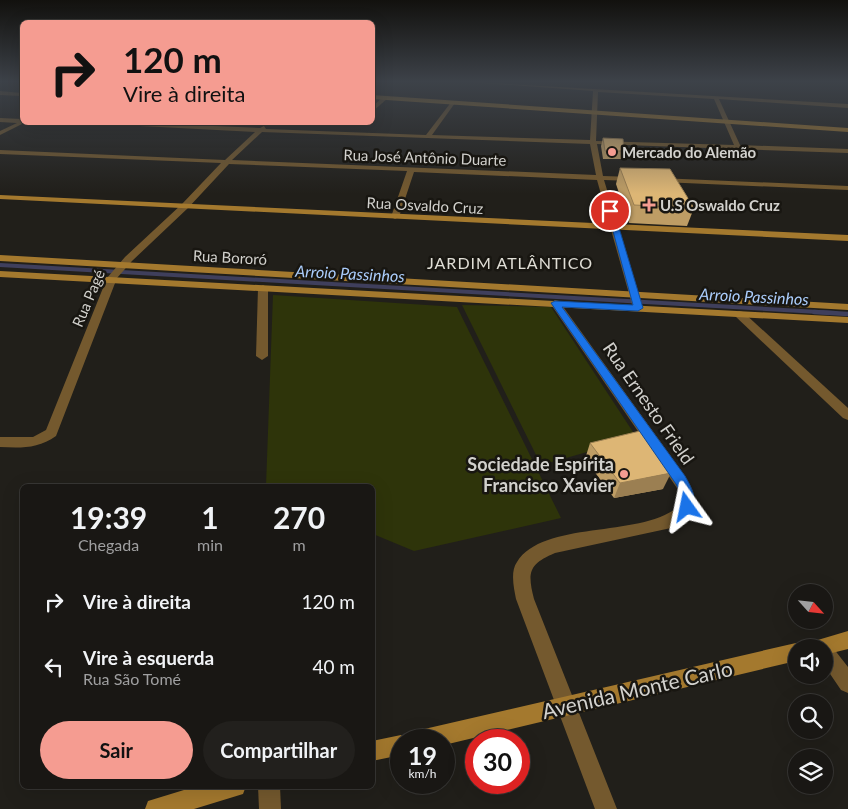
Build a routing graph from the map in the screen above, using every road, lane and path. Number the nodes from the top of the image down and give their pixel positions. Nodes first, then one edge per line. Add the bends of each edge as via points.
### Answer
1 (441, 119) edge
2 (596, 119) edge
3 (679, 119) edge
4 (725, 119) edge
5 (0, 120) edge
6 (20, 122) edge
7 (726, 122) junction
8 (20, 124) edge
9 (142, 125) edge
10 (183, 125) edge
11 (268, 125) edge
12 (180, 127) junction
13 (352, 128) dead end
14 (261, 130) junction
15 (848, 130) edge
16 (0, 134) edge
17 (346, 134) junction
18 (428, 137) junction
19 (594, 142) junction
20 (738, 147) junction
21 (845, 151) edge
22 (0, 152) edge
23 (848, 157) edge
24 (224, 162) junction
25 (411, 170) junction
26 (600, 178) junction
27 (640, 179) edge
28 (650, 180) edge
29 (848, 188) edge
30 (0, 197) edge
31 (185, 206) junction
32 (395, 217) junction
33 (615, 228) junction
34 (848, 238) edge
35 (0, 258) edge
36 (120, 266) junction
37 (0, 274) edge
38 (111, 279) junction
39 (263, 288) junction
40 (636, 301) junction
41 (555, 303) junction
42 (848, 307) edge
43 (739, 314) junction
44 (848, 320) edge
45 (262, 356) dead end
46 (848, 415) edge
47 (0, 442) edge
48 (848, 640) edge
49 (833, 644) edge
50 (788, 654) edge
51 (833, 664) edge
52 (848, 683) edge
53 (567, 704) junction
54 (455, 731) edge
55 (390, 747) edge
56 (375, 751) edge
57 (225, 789) edge
58 (269, 789) edge
59 (156, 809) edge
60 (270, 809) edge
61 (606, 809) edge

1 - 18 street
2 - 19 street
3 - 7 street
4 - 7 street
5 - 6 street
7 - 15 street
7 - 20 street
8 - 16 street
9 - 12 street
10 - 12 street
11 - 14 street, Rua Pagé
12 - 14 street
13 - 17 street
14 - 17 street
14 - 24 street, Rua Pagé
17 - 18 street
18 - 19 street
19 - 20 street
19 - 26 street
20 - 21 street
21 - 23 street
22 - 24 street, Rua José Antônio Duarte
24 - 25 street, Rua José Antônio Duarte
24 - 31 street, Rua Pagé
25 - 26 street, Rua José Antônio Duarte
25 - 32 street
26 - 27 street, Rua José Antônio Duarte
26 - 33 street
28 - 29 street
30 - 31 street, Rua Osvaldo Cruz
31 - 32 street, Rua Osvaldo Cruz
31 - 36 street, Rua Pagé
32 - 33 street, Rua Osvaldo Cruz
33 - 34 street, Rua Osvaldo Cruz
33 - 40 street
35 - 36 street, Rua Bororó
36 - 38 street, Rua Pagé
36 - 40 street, Rua Bororó
37 - 38 street
38 - 39 street
38 - 47 street, Rua Pagé via 50,433 32,443
39 - 41 street
39 - 45 street
40 - 41 street
40 - 42 street, Rua Bororó
40 - 43 street
41 - 53 street, Rua Ernesto Frield via 688,494 687,507 666,523 553,546 535,554 523,566 521,582 525,599
43 - 44 street
43 - 46 street
48 - 49 street
50 - 53 street, Avenida Monte Carlo
51 - 52 street
53 - 54 street, Avenida Monte Carlo
53 - 61 street
55 - 56 street
57 - 59 street
58 - 60 street

